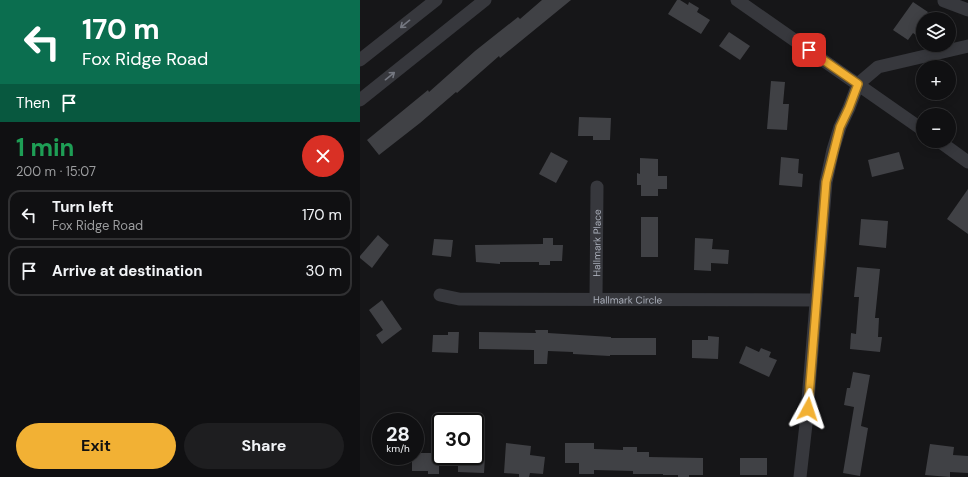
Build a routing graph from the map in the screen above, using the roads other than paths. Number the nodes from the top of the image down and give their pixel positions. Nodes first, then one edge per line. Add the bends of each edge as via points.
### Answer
1 (436, 0) edge
2 (485, 0) edge
3 (737, 0) edge
4 (944, 1) dead end
5 (968, 10) edge
6 (968, 46) edge
7 (360, 60) edge
8 (858, 84) junction
9 (360, 100) edge
10 (916, 125) edge
11 (949, 148) edge
12 (968, 162) edge
13 (597, 187) dead end
14 (440, 295) dead end
15 (596, 298) junction
16 (816, 300) junction
17 (800, 477) edge

1 -> 7 street
9 -> 2 street
3 - 8 street
4 - 5 street
6 - 8 street via 878,67
8 - 10 street
8 - 16 street via 840,127 826,182
11 - 12 street
13 - 15 street, Hallmark Place
14 - 15 street, Hallmark Circle via 460,299
15 - 16 street, Hallmark Circle
16 - 17 street

